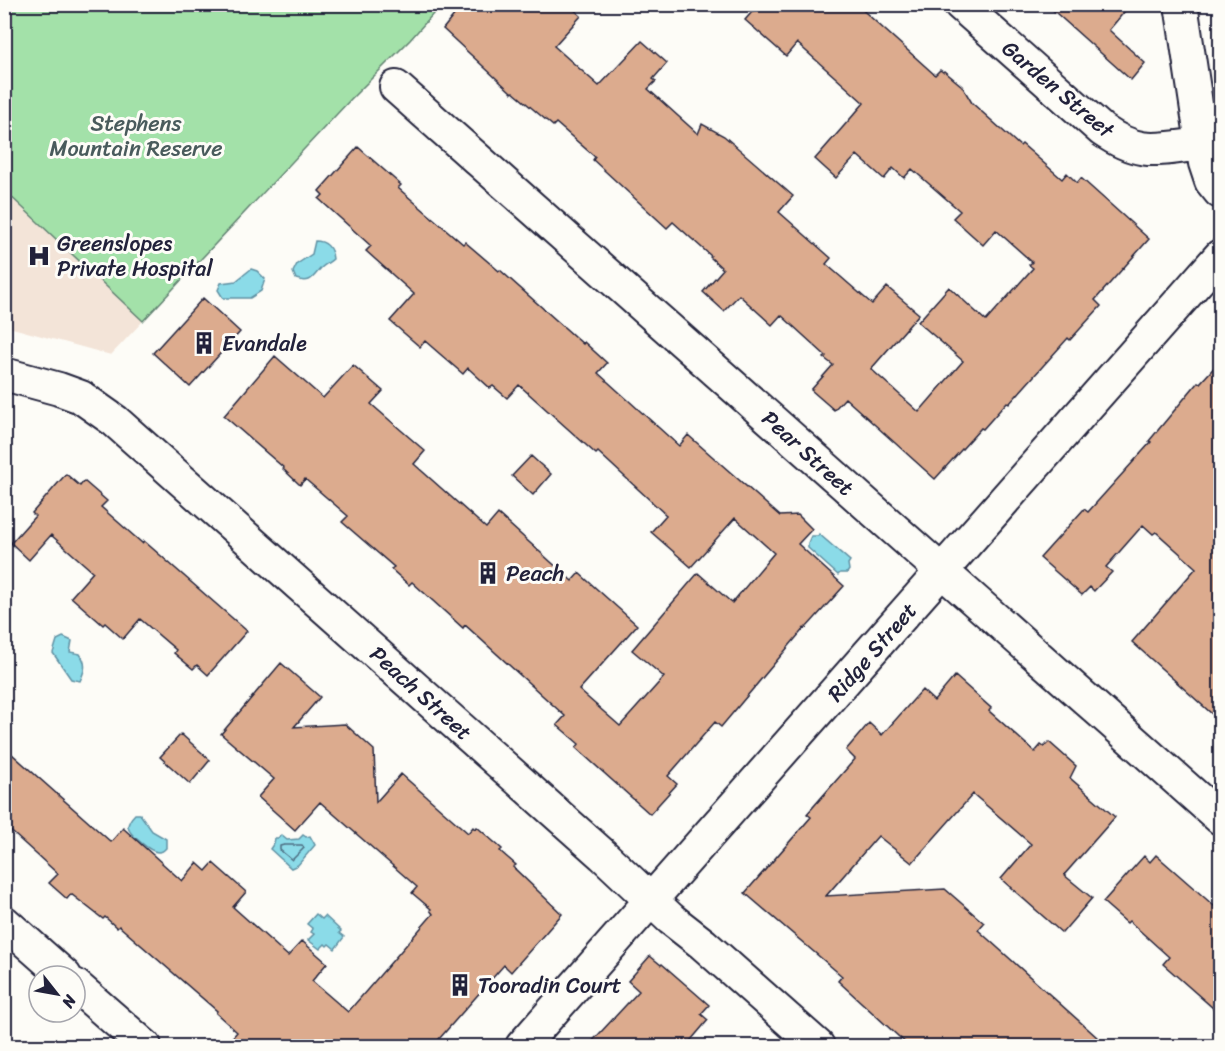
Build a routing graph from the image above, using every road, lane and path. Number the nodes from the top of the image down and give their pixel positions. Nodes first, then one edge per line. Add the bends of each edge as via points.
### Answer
1 (960, 4) edge
2 (1181, 4) edge
3 (396, 87) dead end
4 (1202, 144) junction
5 (1221, 192) edge
6 (1221, 256) edge
7 (4, 374) edge
8 (943, 572) junction
9 (1221, 818) edge
10 (651, 900) junction
11 (4, 922) edge
12 (51, 964) edge
13 (87, 996) edge
14 (145, 1047) edge
15 (522, 1047) edge
16 (818, 1047) edge

1 - 4 street, Garden Street via 1116,140 1139,149
2 - 4 street
3 - 8 street, Pear Street
4 - 5 street via 1208,174
6 - 8 street, Ridge Street
7 - 10 street, Peach Street via 81,397 116,421
8 - 9 street, Pear Street
8 - 10 street, Ridge Street
10 - 15 street, Ridge Street
10 - 16 street, Peach Street
11 - 12 street
13 - 14 street

